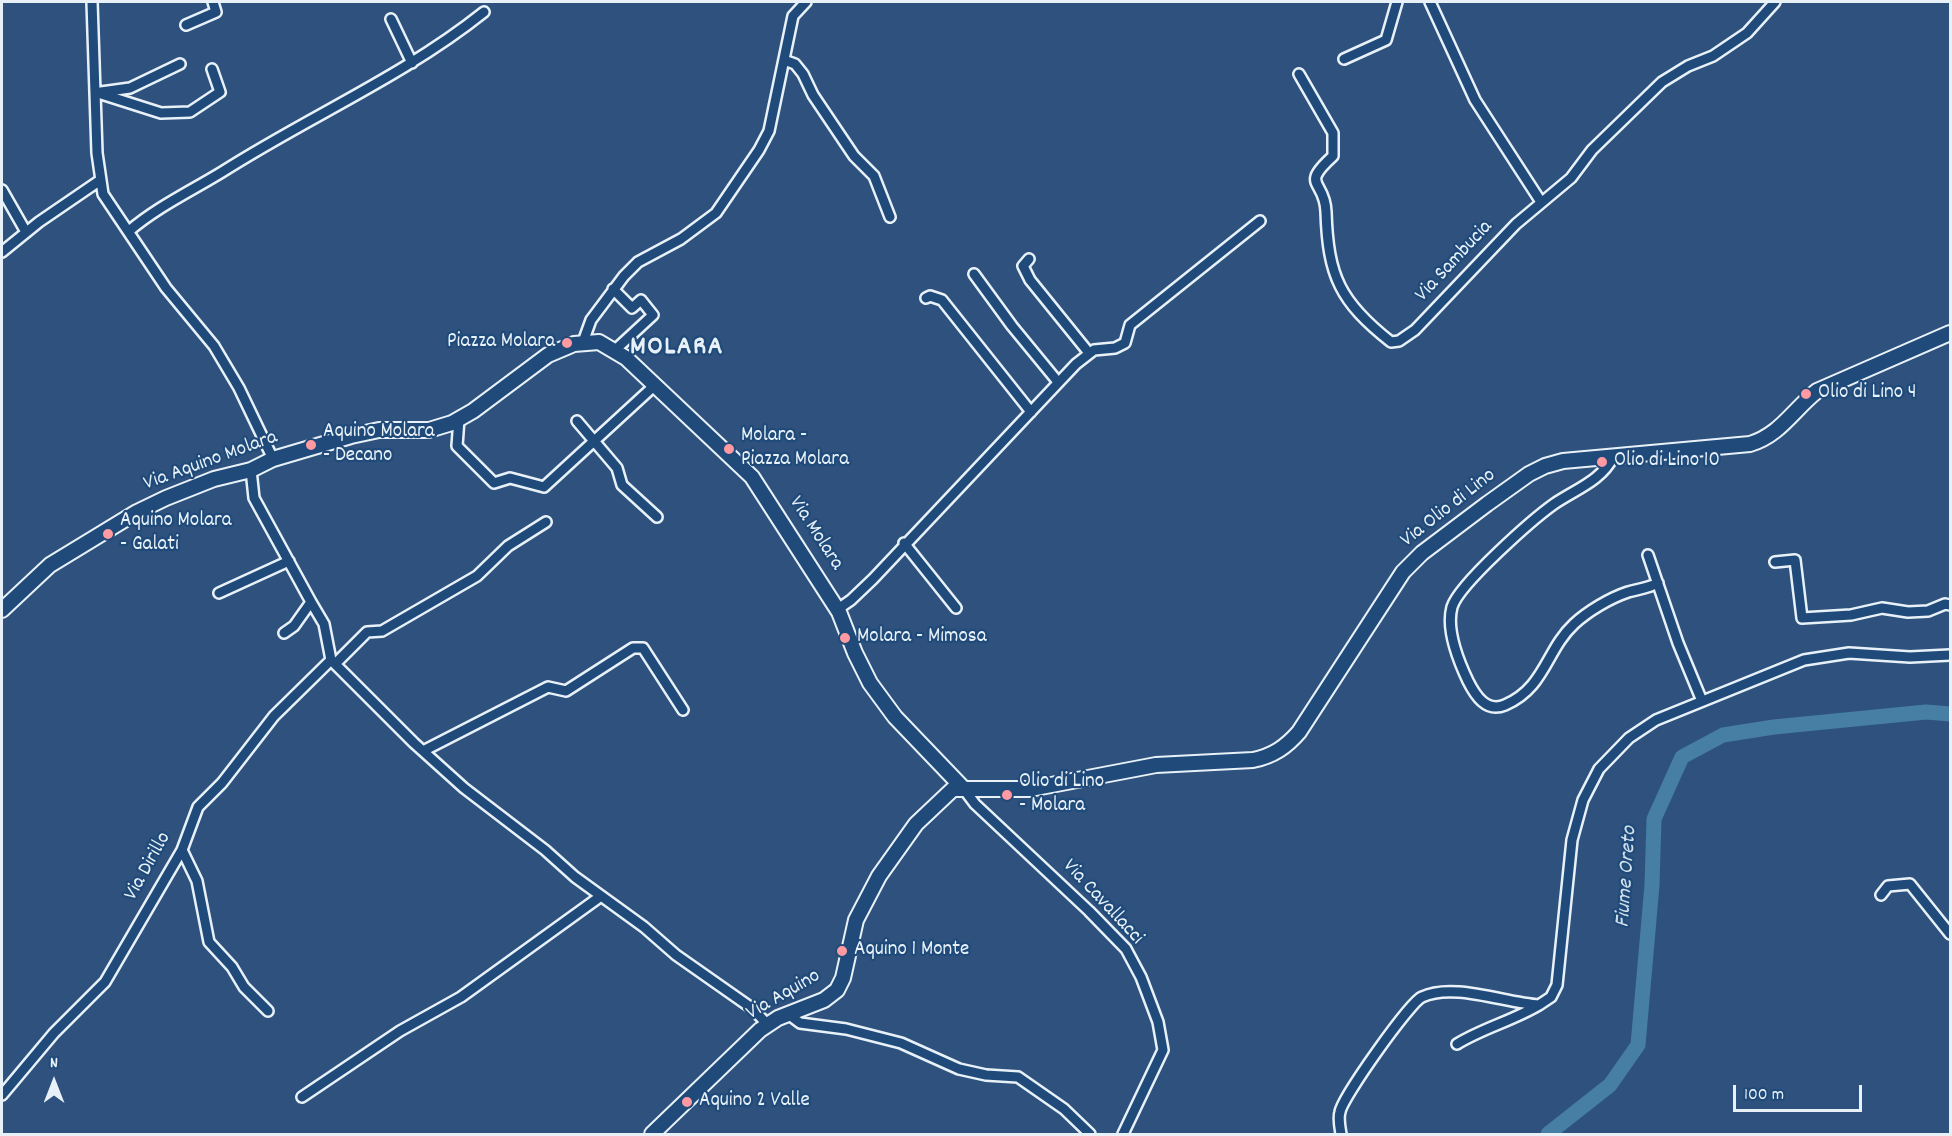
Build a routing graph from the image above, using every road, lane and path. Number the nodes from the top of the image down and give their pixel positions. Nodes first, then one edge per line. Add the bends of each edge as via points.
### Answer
1 (92, 2) edge
2 (213, 2) edge
3 (806, 2) edge
4 (1396, 2) edge
5 (1430, 2) edge
6 (1775, 2) edge
7 (484, 12) dead end
8 (391, 19) dead end
9 (186, 25) dead end
10 (1344, 59) dead end
11 (784, 60) junction
12 (412, 63) junction
13 (180, 64) dead end
14 (212, 69) dead end
15 (1299, 74) dead end
16 (95, 92) junction
17 (99, 181) junction
18 (2, 190) edge
19 (1541, 202) junction
20 (890, 217) dead end
21 (1260, 221) dead end
22 (129, 231) junction
23 (26, 232) junction
24 (2, 252) edge
25 (1029, 259) dead end
26 (974, 274) dead end
27 (613, 289) junction
28 (926, 298) dead end
29 (1950, 333) edge
30 (583, 342) junction
31 (614, 351) junction
32 (1089, 353) junction
33 (1058, 382) junction
34 (654, 386) junction
35 (1030, 412) junction
36 (459, 419) junction
37 (577, 421) dead end
38 (595, 441) junction
39 (1613, 457) junction
40 (273, 459) junction
41 (251, 470) junction
42 (657, 517) dead end
43 (546, 522) dead end
44 (904, 543) junction
45 (1648, 555) dead end
46 (289, 561) junction
47 (1775, 562) dead end
48 (1658, 583) junction
49 (219, 592) dead end
50 (311, 602) junction
51 (1950, 605) edge
52 (956, 608) dead end
53 (838, 609) junction
54 (2, 610) edge
55 (284, 633) dead end
56 (1950, 655) edge
57 (333, 662) junction
58 (1702, 701) junction
59 (683, 710) dead end
60 (423, 751) junction
61 (963, 788) junction
62 (182, 850) junction
63 (1881, 895) dead end
64 (601, 896) junction
65 (1950, 934) edge
66 (1539, 1005) junction
67 (268, 1011) dead end
68 (788, 1014) junction
69 (768, 1025) junction
70 (1457, 1044) dead end
71 (2, 1095) edge
72 (302, 1097) dead end
73 (652, 1134) edge
74 (1090, 1134) edge
75 (1124, 1134) edge
76 (1341, 1134) edge

1 - 16 street
2 - 9 street via 216,12
3 - 11 street via 793,16
4 - 10 street via 1386,40
5 - 19 street via 1475,100
6 - 19 street, Via Sambucia via 1748,33 1662,82 1592,150 1571,178
7 - 12 street
8 - 12 street
11 - 20 street via 795,64 803,74 854,156 874,176
11 - 27 street via 769,130 716,213 681,239 638,262
12 - 22 street via 242,158 148,215
13 - 16 street via 130,88
14 - 16 street via 220,92 190,112 161,113
15 - 19 street, Via Sambucia via 1333,133 1332,156 1316,172 1314,180 1324,203 1331,261 1352,306 1391,342 1415,330
16 - 17 street
17 - 22 street via 103,194
17 - 23 street
18 - 23 street
21 - 32 street via 1130,325 1125,343
22 - 40 street via 166,288 214,346
23 - 24 street
25 - 32 street via 1023,266 1030,280
26 - 33 street
27 - 30 street via 591,320
27 - 31 street via 632,308 641,300 653,315
28 - 35 street via 942,300
29 - 39 street, Via Olio di Lino via 1817,391 1767,439
30 - 31 street, Via Molara via 599,342
30 - 36 street, Via Aquino Molara via 548,355
31 - 34 street, Via Molara
32 - 33 street
33 - 35 street
34 - 38 street
34 - 53 street, Via Molara via 752,477
35 - 44 street
36 - 38 street via 457,446 494,483 510,478 544,488
36 - 40 street, Via Aquino Molara via 429,430 379,430 351,436
37 - 38 street
38 - 42 street via 617,468 622,485
39 - 48 street via 1606,472 1553,505 1496,553 1453,605 1450,621 1455,648 1474,695 1484,704 1502,706 1519,696 1537,682 1558,642 1575,623 1605,603
39 - 61 street, Via Olio di Lino via 1563,461 1529,474 1422,553 1403,572 1299,732 1267,757 1156,765 1030,789
40 - 41 street, Via Aquino Molara
41 - 46 street via 254,498
41 - 54 street, Via Aquino Molara via 214,479 137,512 50,565
43 - 57 street, Via Dirillo via 508,546 477,576 382,631 367,632
44 - 52 street
44 - 53 street
45 - 48 street
46 - 49 street
46 - 50 street
47 - 51 street via 1796,560 1803,618 1882,609 1928,611
48 - 58 street
50 - 55 street
50 - 57 street via 324,624
53 - 61 street, Via Molara via 870,683 895,717
56 - 58 street via 1849,653 1804,660
57 - 60 street
57 - 62 street, Via Dirillo via 274,716 222,783 198,807
58 - 66 street via 1647,726 1629,738 1599,769 1584,800 1572,840 1557,985 1551,997
59 - 60 street via 643,648 633,648 566,691 548,687
60 - 64 street
61 - 68 street, Via Aquino via 947,793 923,816 879,876 856,920 837,990 824,1000
61 - 75 street, Via Cavallacci via 975,804 1089,911 1125,950 1141,977 1158,1022 1163,1050
62 - 67 street via 197,881 209,942
62 - 71 street, Via Dirillo via 105,982 54,1033
63 - 65 street via 1888,886 1910,884
64 - 69 street via 667,949 753,1009
64 - 72 street via 461,997 400,1031
66 - 70 street
66 - 76 street via 1450,992 1421,997 1347,1095 1340,1111
68 - 69 street, Via Aquino
68 - 74 street via 800,1023 846,1029 901,1043 959,1069 1018,1077 1064,1109
69 - 73 street, Via Aquino

